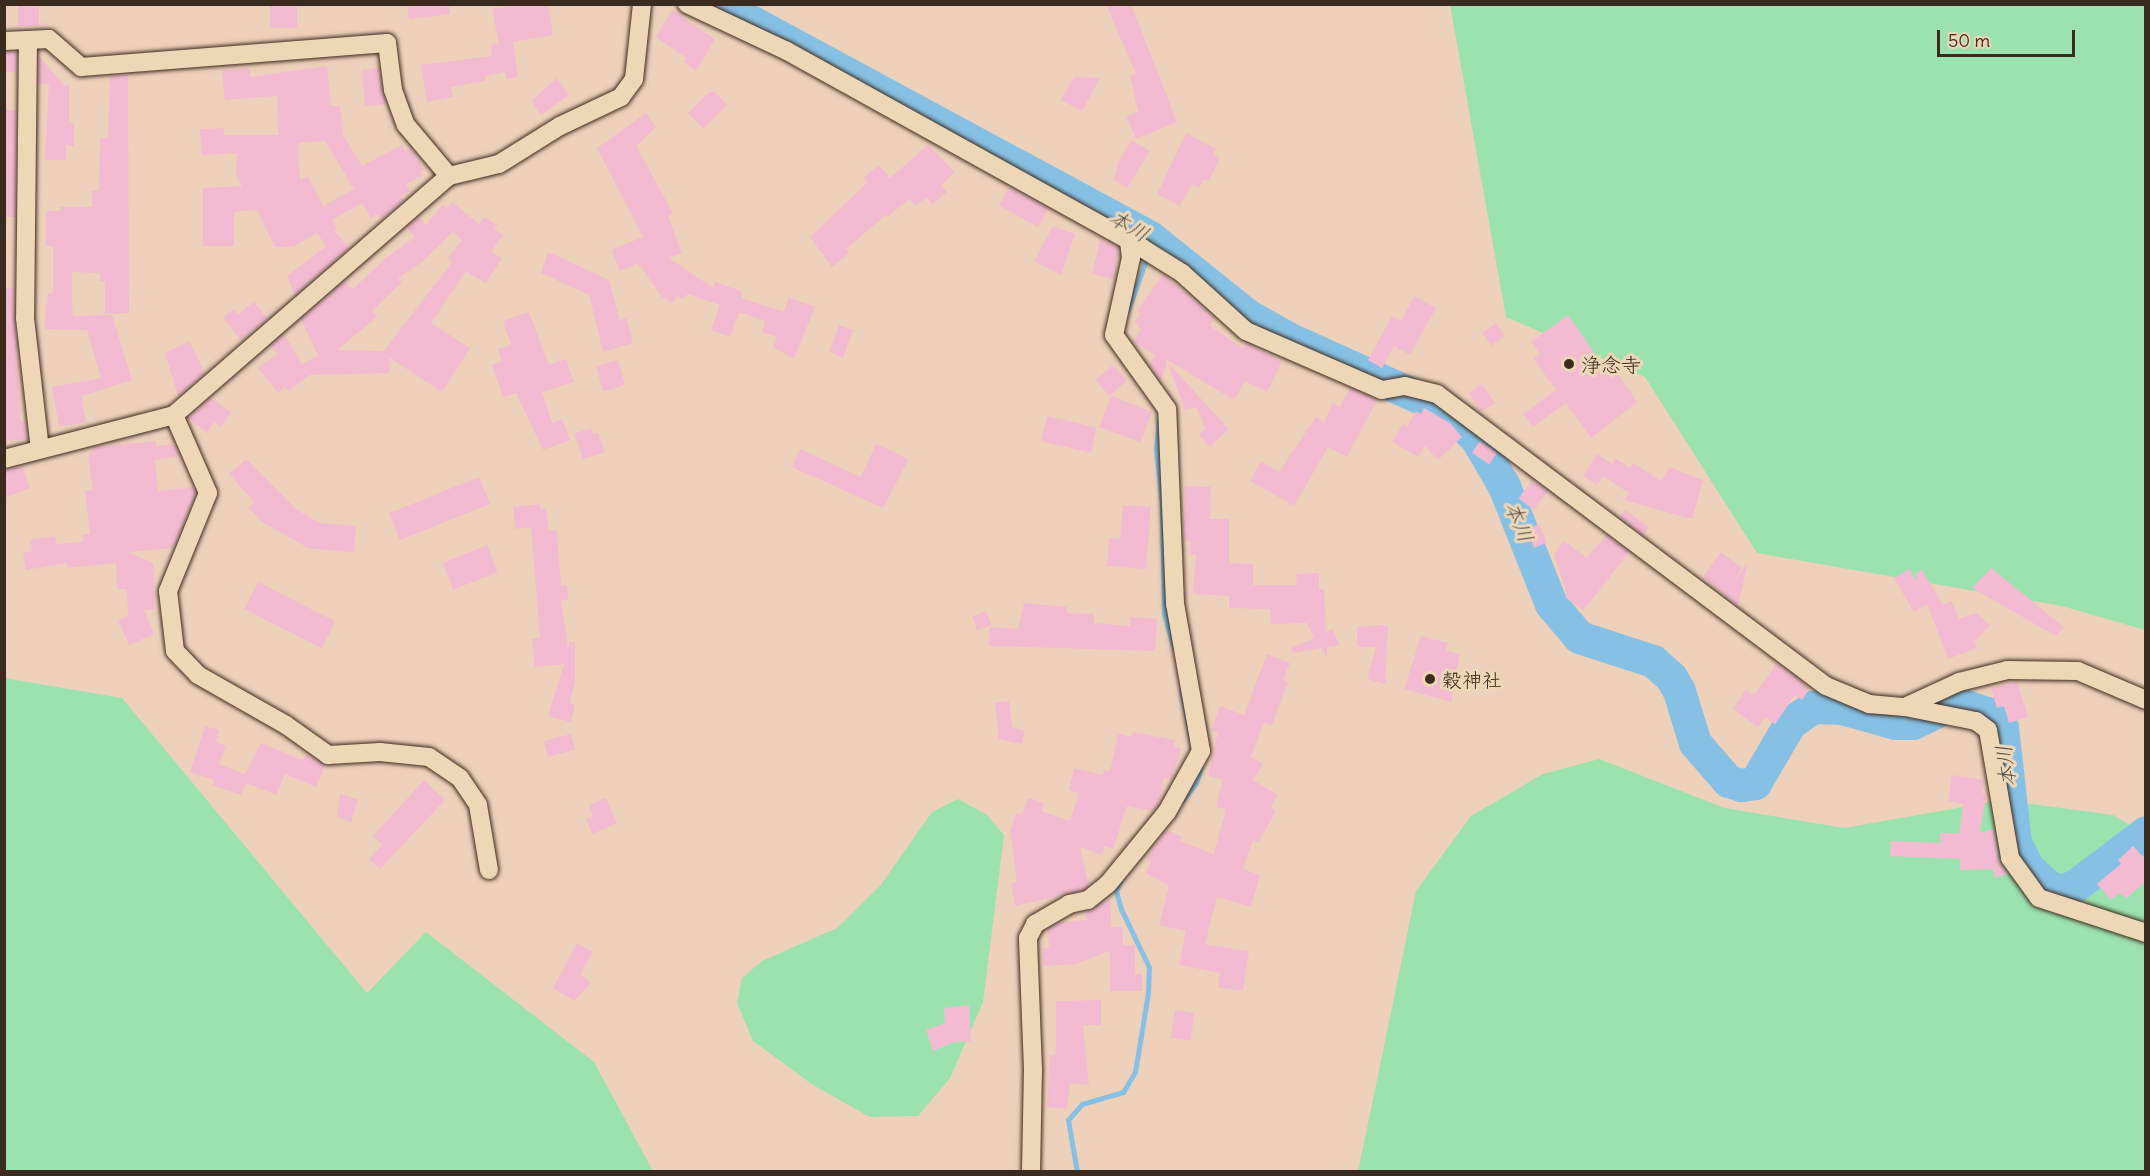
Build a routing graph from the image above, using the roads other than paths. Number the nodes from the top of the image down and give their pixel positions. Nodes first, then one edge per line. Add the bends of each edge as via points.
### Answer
1 (642, 4) edge
2 (687, 4) edge
3 (28, 40) junction
4 (4, 41) edge
5 (449, 176) junction
6 (1141, 248) junction
7 (174, 415) junction
8 (40, 449) junction
9 (4, 459) edge
10 (2145, 700) edge
11 (1912, 709) junction
12 (489, 870) dead end
13 (2145, 933) edge
14 (1031, 1172) edge

1 - 5 street via 634,79 621,97 560,126 499,164
2 - 6 street via 788,51
3 - 4 street
3 - 5 street via 49,39 81,67 387,43 393,90 406,125
3 - 8 street via 25,318
5 - 7 street
6 - 11 street via 1182,273 1246,331 1382,390 1405,386 1437,394 1826,686 1869,704
6 - 14 street via 1131,258 1114,335 1167,409 1175,604 1196,759 1167,812 1108,884 1088,900 1069,904 1035,924 1028,938 1033,1070
7 - 8 street
7 - 12 street via 208,493 168,591 175,651 198,675 286,725 328,755 380,752 429,758 460,778 478,805
8 - 9 street
10 - 11 street via 2078,671 2007,670 1959,682
11 - 13 street via 1976,722 1988,730 2010,858 2039,898

